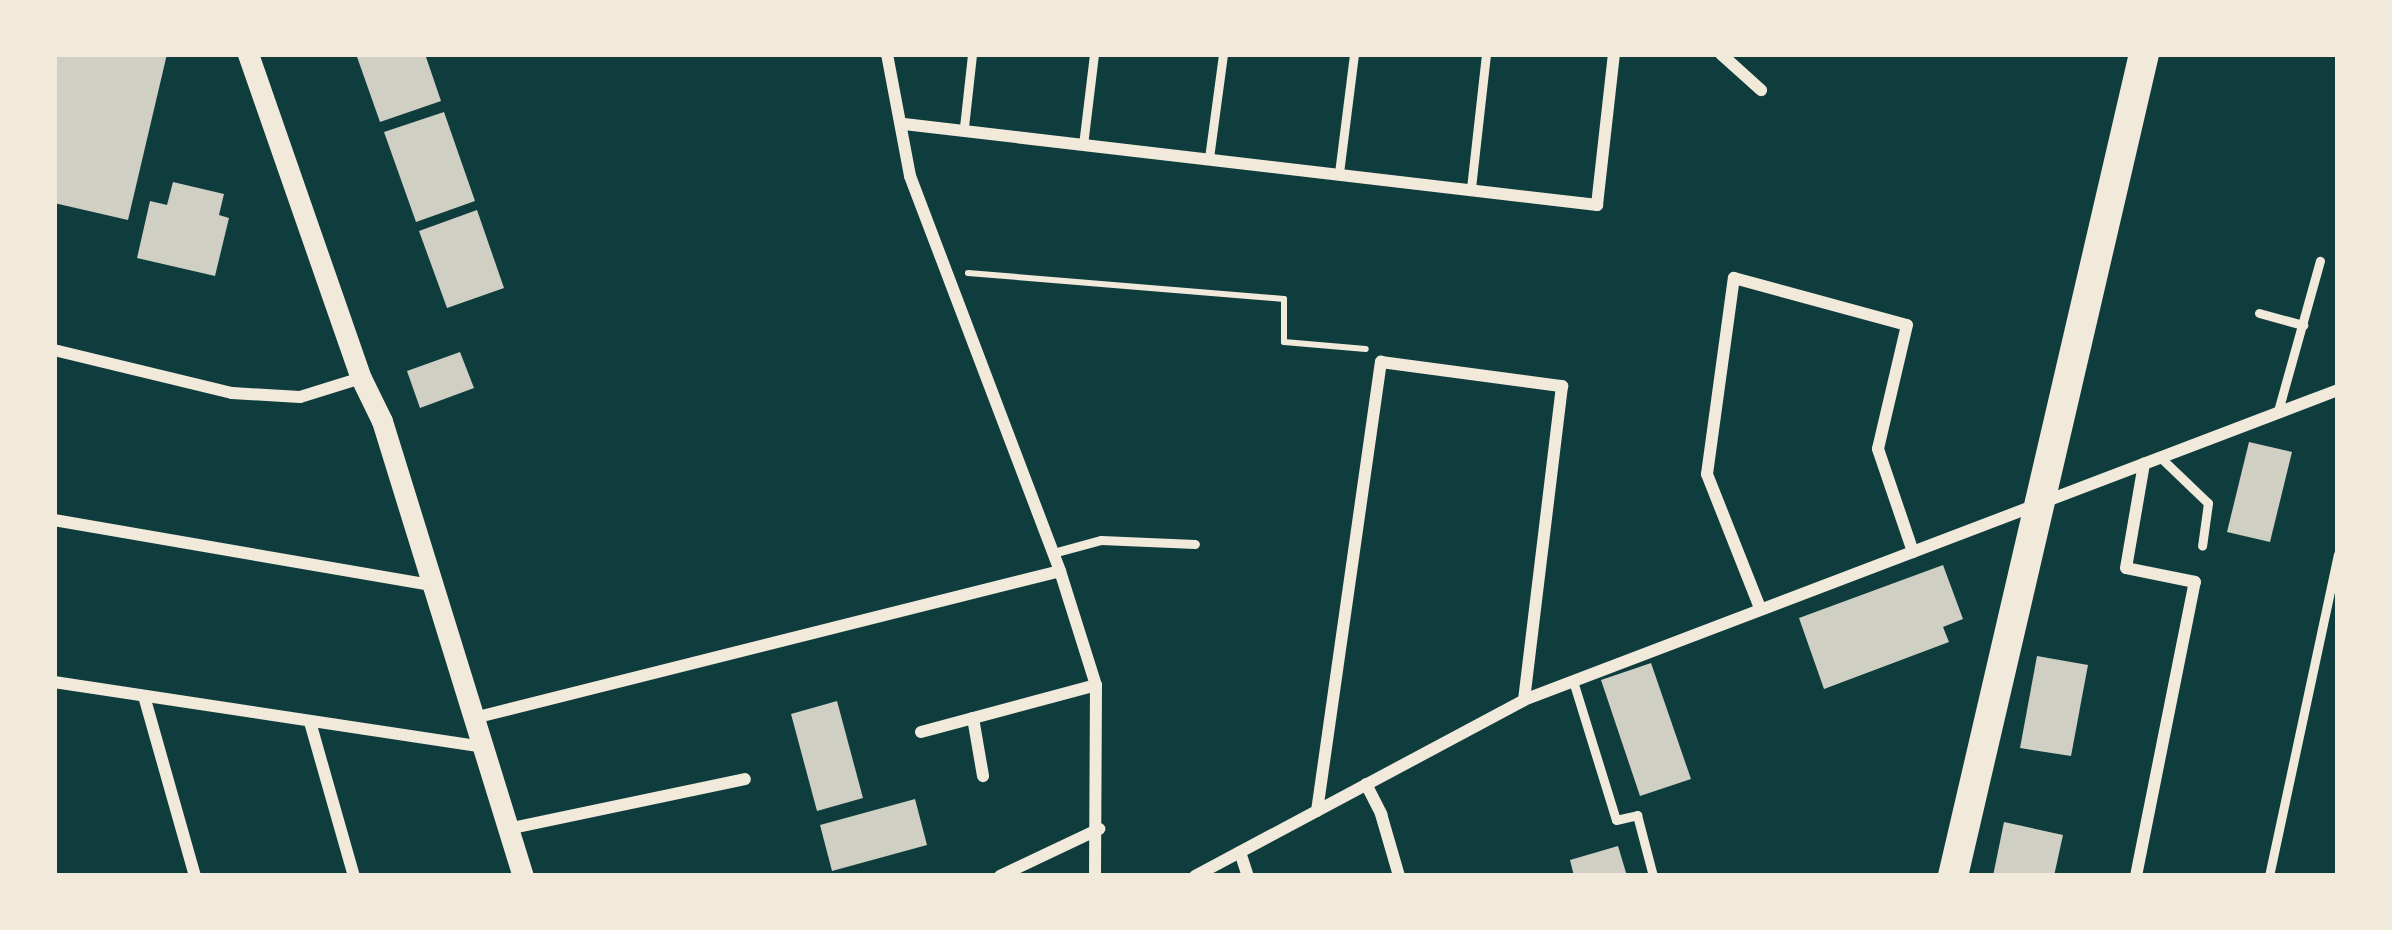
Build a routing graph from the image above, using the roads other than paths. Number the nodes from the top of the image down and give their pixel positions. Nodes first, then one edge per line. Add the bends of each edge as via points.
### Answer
1 (248, 54) edge
2 (887, 54) edge
3 (972, 54) edge
4 (1094, 54) edge
5 (1222, 54) edge
6 (1354, 54) edge
7 (1486, 54) edge
8 (1614, 54) edge
9 (1720, 54) edge
10 (2144, 54) edge
11 (1761, 90) dead end
12 (904, 124) junction
13 (964, 127) junction
14 (1083, 145) junction
15 (1209, 158) junction
16 (1339, 173) junction
17 (1471, 188) junction
18 (2320, 261) dead end
19 (2259, 313) dead end
20 (2302, 325) junction
21 (54, 350) edge
22 (362, 378) junction
23 (2338, 390) edge
24 (2278, 411) junction
25 (2161, 458) junction
26 (2144, 464) junction
27 (2037, 506) junction
28 (54, 520) edge
29 (1195, 544) dead end
30 (2202, 546) dead end
31 (1913, 552) junction
32 (1053, 554) junction
33 (2338, 554) edge
34 (1060, 571) junction
35 (437, 586) junction
36 (1760, 608) junction
37 (1573, 681) junction
38 (54, 682) edge
39 (1096, 685) junction
40 (144, 696) junction
41 (1524, 700) junction
42 (474, 718) junction
43 (973, 718) junction
44 (310, 722) junction
45 (921, 732) dead end
46 (483, 747) junction
47 (983, 776) dead end
48 (746, 779) dead end
49 (1366, 784) junction
50 (1317, 811) junction
51 (507, 829) junction
52 (1099, 829) junction
53 (1240, 852) junction
54 (195, 876) edge
55 (354, 876) edge
56 (523, 876) edge
57 (1000, 876) edge
58 (1095, 876) edge
59 (1195, 876) edge
60 (1248, 876) edge
61 (1399, 876) edge
62 (1653, 876) edge
63 (1953, 876) edge
64 (2136, 876) edge
65 (2269, 876) edge

1 - 22 street
2 - 12 street
3 - 13 lane
4 - 14 lane
5 - 15 lane
6 - 16 lane
7 - 17 lane
8 - 17 street via 1597,205
9 - 11 street
10 - 27 main road
12 - 13 street
12 - 32 street via 910,176
13 - 14 street
14 - 15 street
15 - 16 street
16 - 17 street
18 - 20 lane
19 - 20 lane
20 - 24 lane
21 - 22 street via 232,393 299,398
22 - 35 street
23 - 24 street
24 - 25 street
25 - 26 street
25 - 30 lane via 2208,503
26 - 27 street
26 - 64 street via 2126,568 2195,582
27 - 31 street
27 - 63 main road
28 - 35 street
29 - 32 lane via 1101,540
31 - 36 street
31 - 36 street via 1879,449 1906,325 1733,278 1707,474
32 - 34 street
33 - 65 lane
34 - 39 street
34 - 42 street
35 - 42 street
36 - 37 street
37 - 41 street
37 - 62 lane via 1616,820 1637,815
38 - 40 street
39 - 43 street
39 - 52 street
40 - 44 street
40 - 54 street
41 - 49 street
41 - 50 street via 1562,386 1381,362
42 - 46 street
43 - 45 street
43 - 47 street
44 - 46 street
44 - 55 street
46 - 51 street
48 - 51 street
49 - 50 street
49 - 61 street
50 - 53 street
51 - 56 street
52 - 57 street
52 - 58 street
53 - 59 street
53 - 60 street

